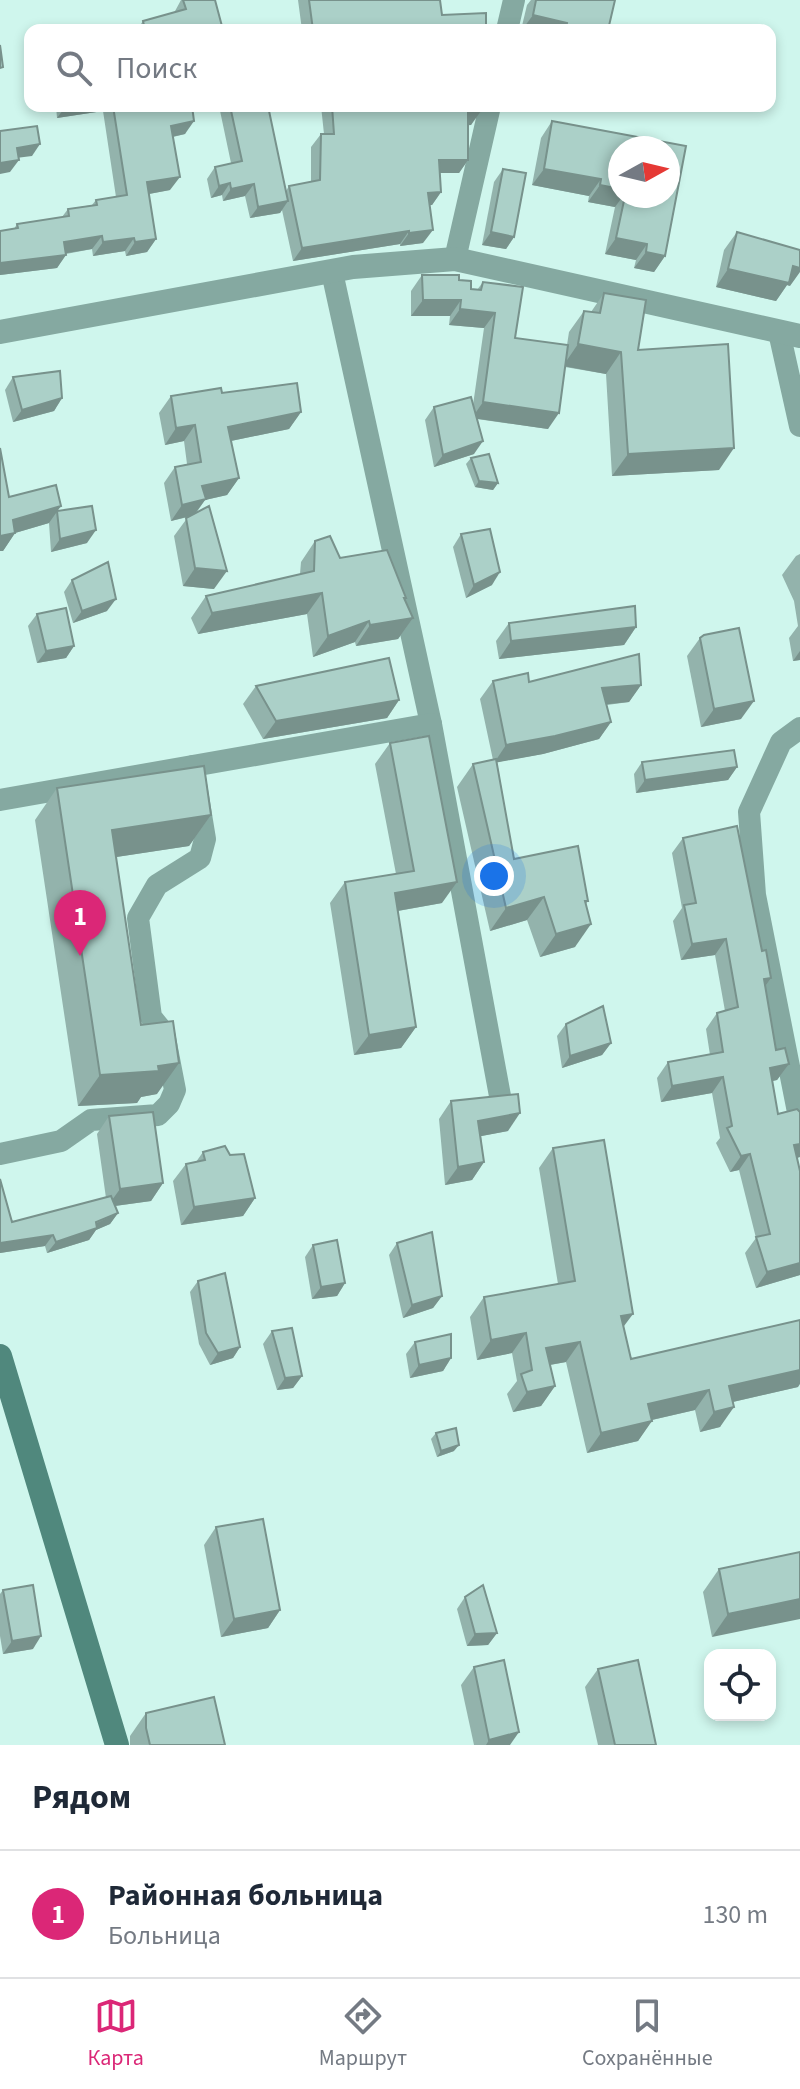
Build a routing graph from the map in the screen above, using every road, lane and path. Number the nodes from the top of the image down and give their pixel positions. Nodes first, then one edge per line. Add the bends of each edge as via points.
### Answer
1 (514, 0) edge
2 (508, 24) edge
3 (489, 112) edge
4 (455, 259) junction
5 (332, 272) junction
6 (0, 332) edge
7 (790, 334) edge
8 (800, 426) edge
9 (431, 724) junction
10 (800, 728) edge
11 (193, 766) junction
12 (0, 800) edge
13 (500, 1096) edge
14 (800, 1122) edge
15 (0, 1154) edge
16 (0, 1356) edge
17 (117, 1745) edge

1 - 2 street
3 - 4 street
4 - 5 street
4 - 7 street
5 - 6 street
5 - 9 street
7 - 8 street
9 - 11 street
9 - 13 street
10 - 14 street via 781,742 749,812 755,895
11 - 12 street
11 - 15 street via 205,839 200,858 157,885 138,918 151,1017 164,1033 175,1090 169,1104 158,1115 91,1120 61,1141
16 - 17 main road

